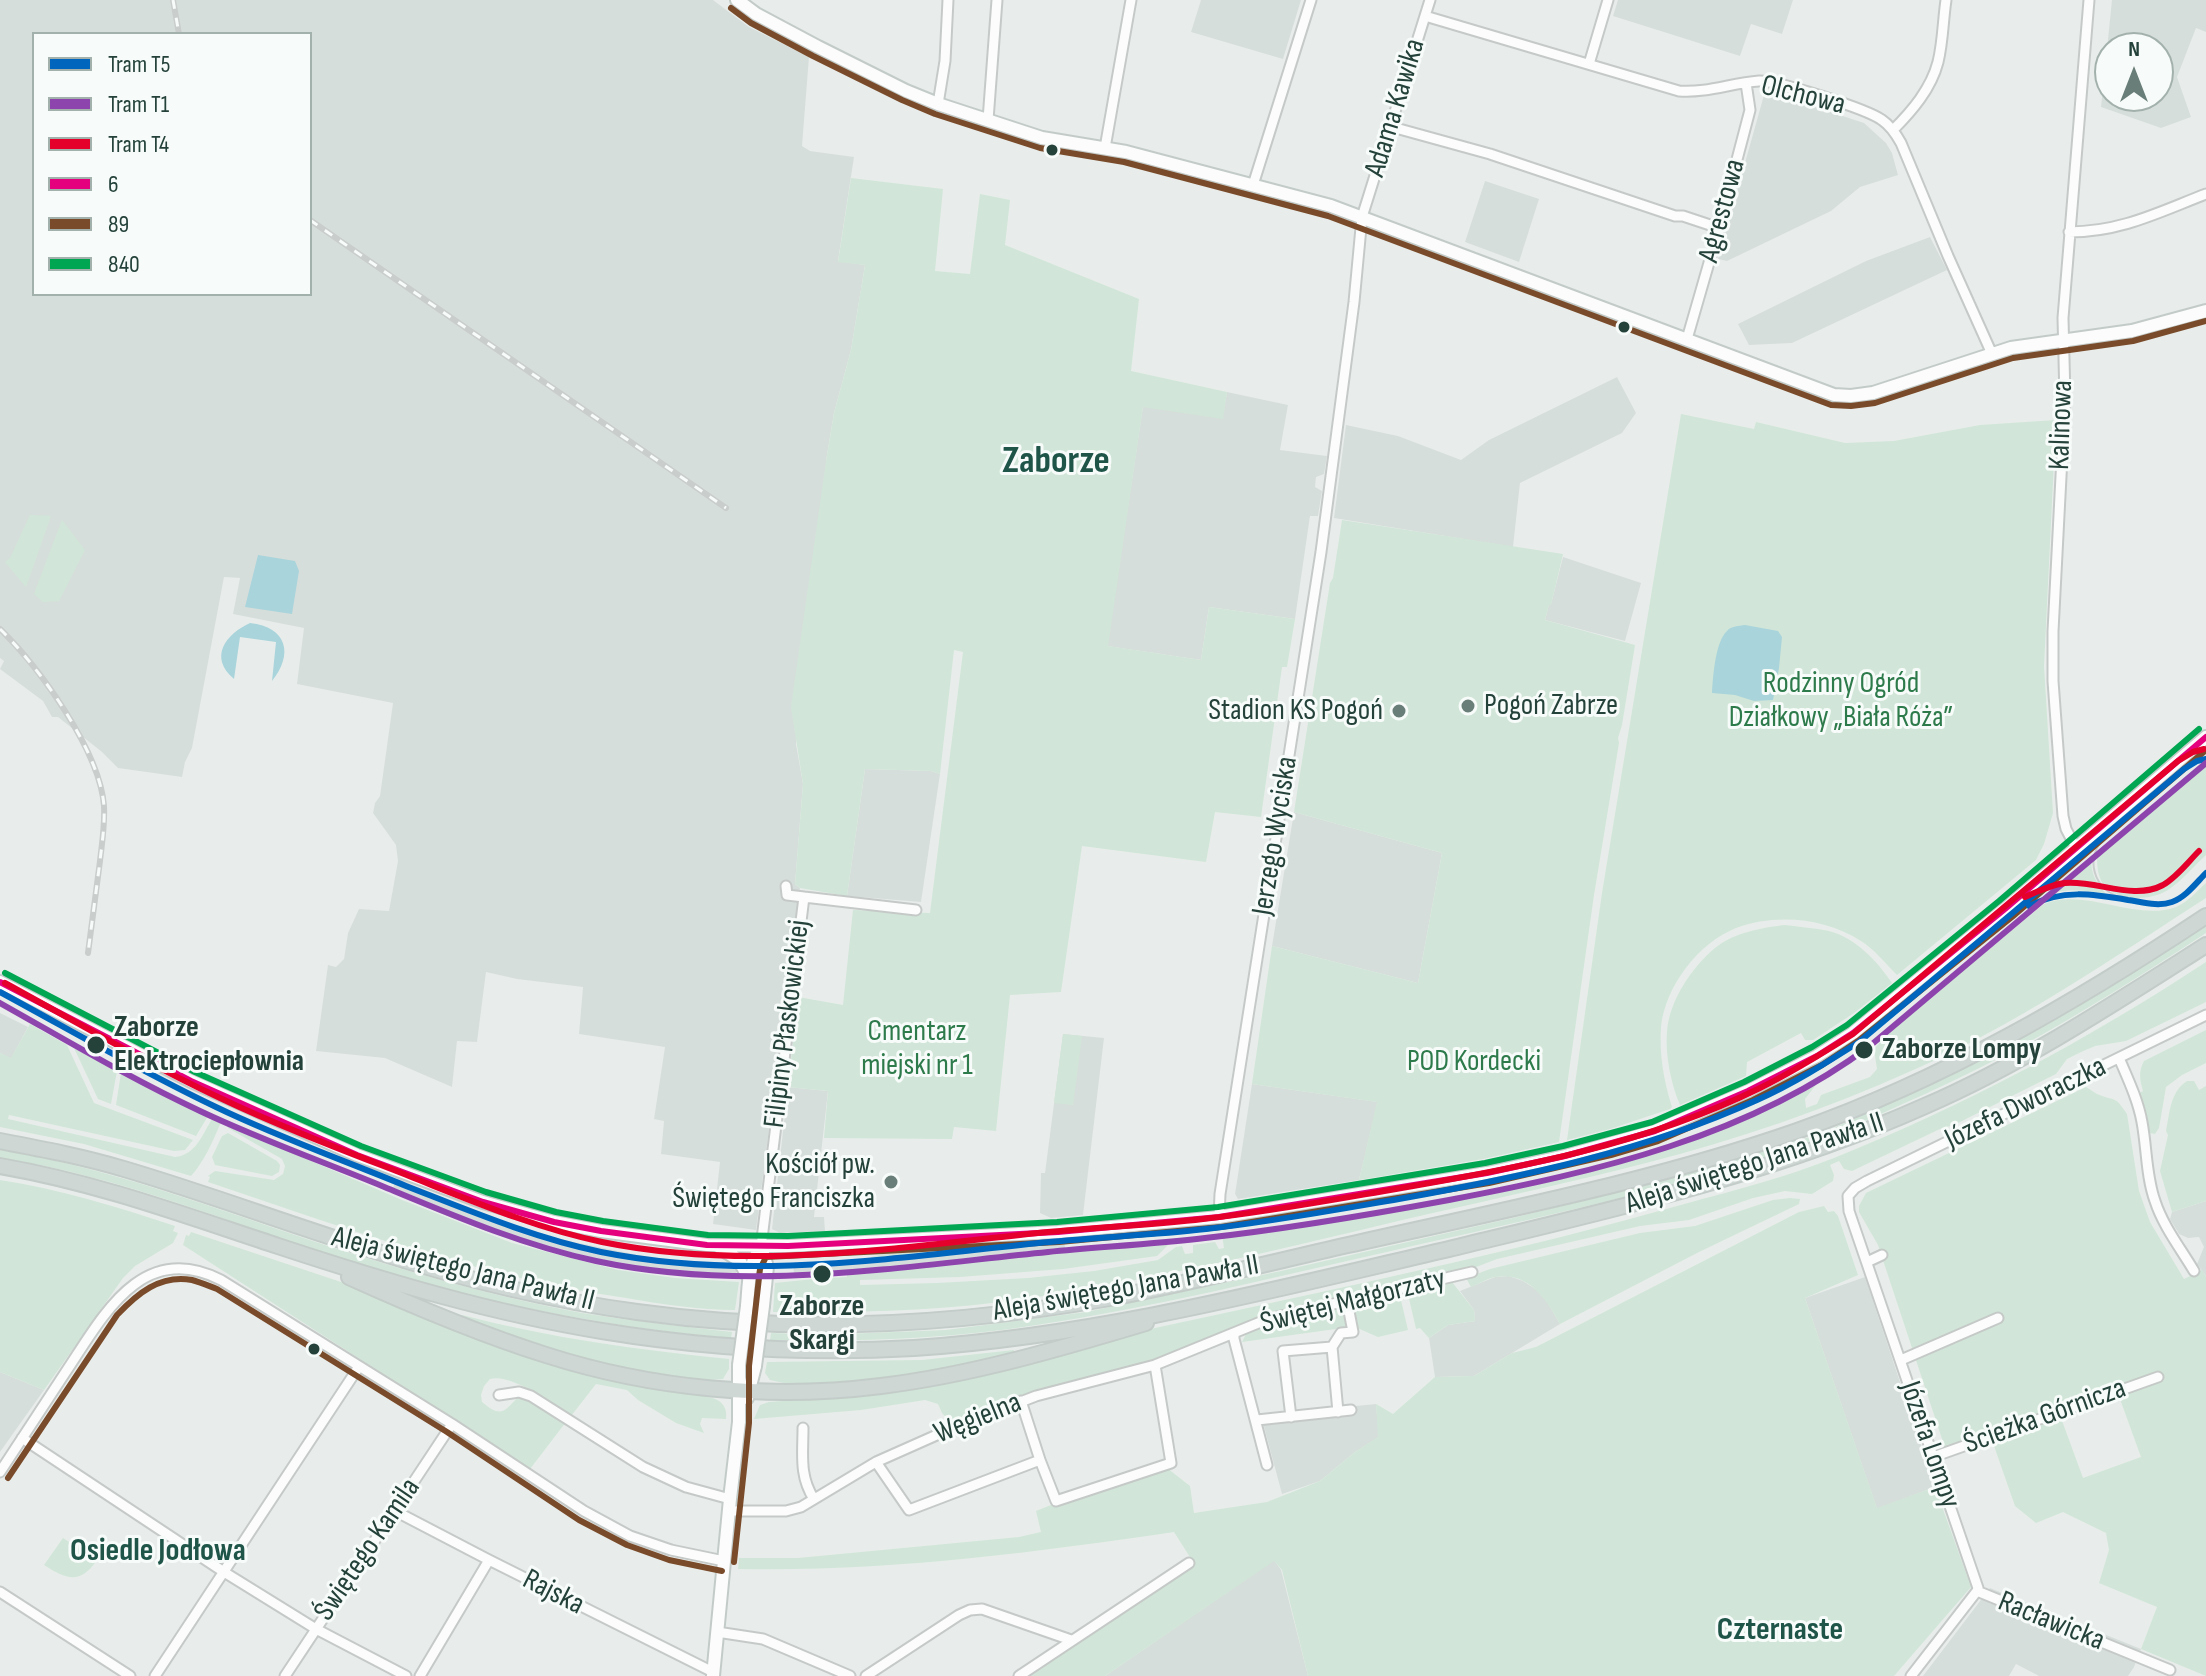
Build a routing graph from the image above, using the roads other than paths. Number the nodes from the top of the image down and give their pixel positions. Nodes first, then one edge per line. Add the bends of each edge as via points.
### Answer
1 (737, 0) edge
2 (948, 0) edge
3 (997, 0) edge
4 (1131, 0) edge
5 (1311, 0) edge
6 (1430, 0) edge
7 (1608, 0) edge
8 (1946, 0) edge
9 (2089, 0) edge
10 (1425, 16) junction
11 (1589, 64) junction
12 (1746, 83) junction
13 (938, 104) junction
14 (988, 120) junction
15 (1392, 127) junction
16 (1893, 130) junction
17 (1105, 148) junction
18 (1253, 185) junction
19 (2206, 194) edge
20 (1362, 217) junction
21 (1719, 228) junction
22 (2069, 232) junction
23 (2206, 311) edge
24 (1687, 339) junction
25 (2063, 341) junction
26 (1992, 354) junction
27 (2206, 737) edge
28 (2076, 848) junction
29 (786, 886) dead end
30 (804, 897) junction
31 (916, 910) dead end
32 (2206, 916) edge
33 (2204, 946) edge
34 (0, 982) edge
35 (2206, 1015) edge
36 (2119, 1058) junction
37 (0, 1141) edge
38 (0, 1166) edge
39 (1848, 1196) joint
40 (1219, 1217) junction
41 (715, 1245) junction
42 (788, 1246) junction
43 (761, 1247) junction
44 (287, 1249) junction
45 (1882, 1255) dead end
46 (1867, 1262) junction
47 (767, 1267) junction
48 (2194, 1271) dead end
49 (1472, 1272) dead end
50 (749, 1279) junction
51 (1232, 1298) junction
52 (1347, 1301) junction
53 (1998, 1318) dead end
54 (1234, 1333) junction
55 (1332, 1347) junction
56 (1901, 1360) junction
57 (1155, 1365) junction
58 (358, 1368) junction
59 (2158, 1377) dead end
60 (744, 1391) junction
61 (499, 1395) dead end
62 (1021, 1401) junction
63 (1351, 1410) dead end
64 (1338, 1412) junction
65 (1291, 1417) junction
66 (1257, 1420) junction
67 (452, 1424) junction
68 (803, 1428) dead end
69 (22, 1438) junction
70 (1933, 1457) junction
71 (1040, 1460) junction
72 (876, 1462) junction
73 (1267, 1465) dead end
74 (0, 1472) edge
75 (814, 1499) junction
76 (729, 1505) junction
77 (395, 1511) junction
78 (489, 1560) junction
79 (724, 1561) junction
80 (1189, 1563) dead end
81 (224, 1572) junction
82 (1977, 1591) junction
83 (0, 1592) edge
84 (316, 1629) junction
85 (717, 1632) junction
86 (1071, 1640) junction
87 (2170, 1670) dead end
88 (713, 1674) edge
89 (1914, 1675) edge
90 (130, 1676) edge
91 (155, 1676) edge
92 (285, 1676) edge
93 (406, 1676) edge
94 (420, 1676) edge
95 (850, 1676) edge
96 (866, 1676) edge
97 (1019, 1676) edge

1 - 13 street via 818,47
2 - 13 street
3 - 14 street
4 - 17 street
5 - 18 street
6 - 10 street, Adama Kawika
7 - 11 street
8 - 16 street via 1933,75
9 - 22 street, Kalinowa
10 - 11 street, Olchowa
10 - 15 street, Adama Kawika
11 - 12 street, Olchowa via 1679,91
12 - 16 street, Olchowa via 1773,82 1831,100 1873,115
12 - 21 street, Agrestowa via 1750,110
13 - 14 street
14 - 17 street via 1042,138
15 - 20 street, Adama Kawika
15 - 21 street
16 - 26 street
17 - 18 street
18 - 20 street
19 - 22 street via 2121,227
20 - 24 street
20 - 40 street, Jerzego Wyciska via 1323,541
21 - 24 street, Agrestowa
22 - 25 street, Kalinowa
23 - 25 street via 2152,327
24 - 26 street via 1842,396 1873,393
25 - 26 street
25 - 28 street, Kalinowa via 2053,669 2063,816
27 - 28 street
28 - 40 street via 1853,1033 1717,1105 1655,1131 1538,1162
29 - 30 street, Filipiny Płaskowickiej via 787,895
30 - 31 street, Filipiny Płaskowickiej
30 - 43 street, Filipiny Płaskowickiej
32 - 37 main road, Aleja świętego Jana Pawła II via 2083,994 1962,1061 1771,1140 1596,1189 1256,1266 1111,1298 987,1316 909,1323 754,1324 561,1300 379,1253 120,1167
33 - 51 main road, Aleja świętego Jana Pawła II via 1987,1076 1816,1150 1622,1208
34 - 41 street via 234,1101 441,1188 554,1222
35 - 36 street, Józefa Dworaczka
36 - 39 street, Józefa Dworaczka via 1867,1181
36 - 48 street via 2141,1119 2155,1201
38 - 44 main road, Aleja świętego Jana Pawła II via 114,1191
39 - 46 street, Józefa Lompy
40 - 42 street via 1058,1232
41 - 43 street
41 - 50 street via 739,1260
42 - 43 street
42 - 47 street
43 - 47 street
43 - 50 street
44 - 51 main road, Aleja świętego Jana Pawła II via 525,1318 653,1339 753,1348 916,1348 1099,1324
44 - 60 main road via 548,1356 649,1380
45 - 46 street
46 - 56 street, Józefa Lompy
47 - 60 street, bridge via 755,1366
49 - 52 street, Świętej Małgorzaty
50 - 60 street, bridge via 739,1365
51 - 60 main road via 946,1375 866,1387
52 - 54 street, Świętej Małgorzaty via 1268,1319
52 - 55 street via 1353,1332 1341,1333
53 - 56 street
54 - 57 street, Węgielna
54 - 66 street
55 - 64 street
55 - 65 street via 1283,1351
56 - 70 street, Józefa Lompy
57 - 62 street, Węgielna
57 - 71 street via 1171,1463 1056,1501
58 - 67 street
58 - 69 street via 207,1273 180,1269 153,1274 122,1293 109,1309
58 - 81 street
59 - 70 street, Ścieżka Górnicza
60 - 76 street
61 - 76 street, Węgielna via 531,1396 643,1467
62 - 71 street
62 - 72 street, Węgielna
63 - 64 street
64 - 65 street
65 - 66 street
66 - 73 street
67 - 77 street, Świętego Kamila
67 - 79 street via 630,1536
68 - 75 street via 803,1474
69 - 74 street
69 - 81 street
70 - 82 street, Józefa Lompy
71 - 72 street via 909,1510
72 - 75 street, Węgielna
75 - 76 street, Węgielna via 786,1511
76 - 79 street
77 - 78 street, Rajska
77 - 84 street, Świętego Kamila
78 - 88 street, Rajska
78 - 94 street
79 - 85 street
80 - 86 street
81 - 84 street
81 - 91 street
82 - 87 street, Racławicka
82 - 89 street
83 - 90 street
84 - 92 street, Świętego Kamila
84 - 93 street
85 - 88 street
85 - 95 street via 763,1639
86 - 96 street via 982,1609 970,1610
86 - 97 street

